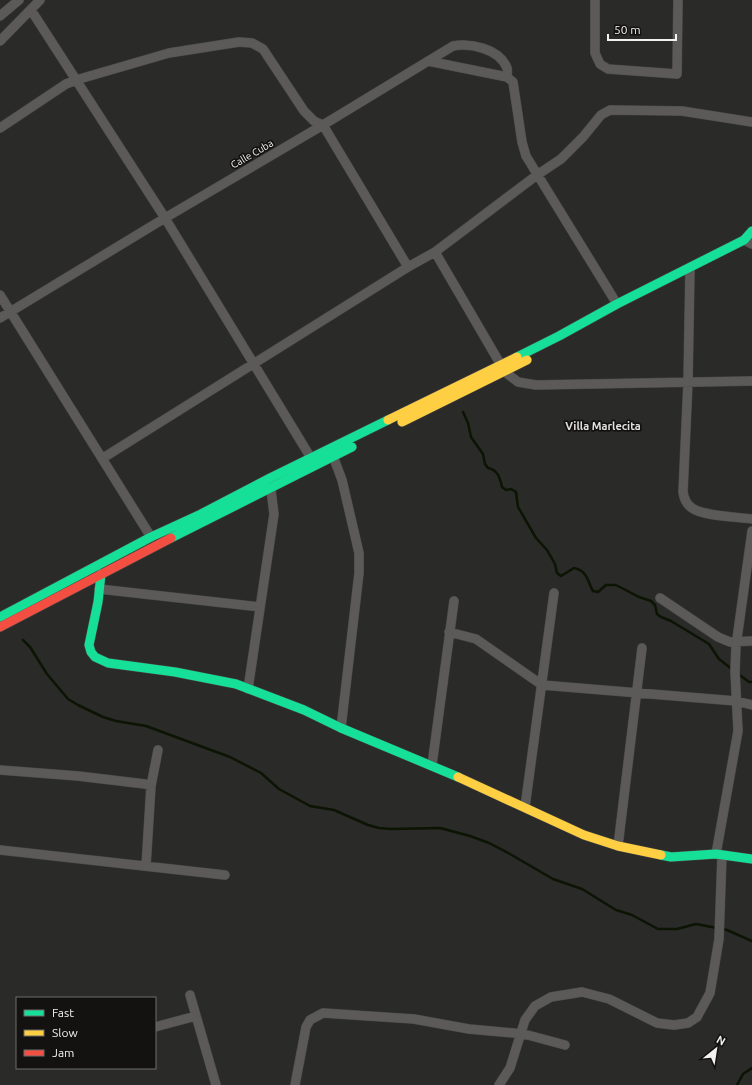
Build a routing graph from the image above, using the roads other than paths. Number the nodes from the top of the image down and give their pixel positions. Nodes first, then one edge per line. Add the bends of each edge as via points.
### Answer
1 (19, 0) edge
2 (40, 0) edge
3 (595, 0) edge
4 (678, 0) edge
5 (31, 10) junction
6 (0, 16) edge
7 (0, 41) edge
8 (428, 61) junction
9 (507, 77) junction
10 (76, 80) junction
11 (752, 122) edge
12 (323, 125) junction
13 (0, 128) edge
14 (537, 175) junction
15 (165, 218) junction
16 (752, 231) edge
17 (750, 243) edge
18 (435, 252) junction
19 (408, 267) junction
20 (690, 272) junction
21 (0, 295) edge
22 (617, 304) junction
23 (11, 312) junction
24 (0, 318) edge
25 (254, 363) junction
26 (502, 369) junction
27 (688, 382) junction
28 (752, 382) edge
29 (333, 456) junction
30 (103, 458) junction
31 (311, 458) junction
32 (270, 483) junction
33 (752, 519) edge
34 (752, 531) edge
35 (151, 537) junction
36 (101, 574) junction
37 (99, 589) junction
38 (554, 593) dead end
39 (660, 598) dead end
40 (454, 601) dead end
41 (260, 608) junction
42 (0, 617) edge
43 (0, 627) edge
44 (449, 632) junction
45 (752, 641) edge
46 (737, 642) junction
47 (642, 648) dead end
48 (542, 685) junction
49 (248, 689) junction
50 (636, 693) junction
51 (736, 701) junction
52 (752, 705) edge
53 (341, 728) junction
54 (158, 750) dead end
55 (432, 765) junction
56 (0, 770) edge
57 (151, 786) junction
58 (525, 807) junction
59 (618, 846) junction
60 (0, 850) edge
61 (719, 855) junction
62 (752, 860) edge
63 (146, 866) junction
64 (225, 875) dead end
65 (190, 994) dead end
66 (196, 1016) junction
67 (156, 1027) edge
68 (521, 1034) junction
69 (565, 1045) dead end
70 (216, 1085) edge
71 (295, 1085) edge
72 (498, 1085) edge

1 - 6 street
2 - 5 street
3 - 4 street via 595,53 600,64 608,69 677,74
5 - 7 street
5 - 10 street
8 - 9 street
8 - 9 street, Calle Cuba via 452,46 461,44 488,49 507,68
8 - 12 street, Calle Cuba
9 - 14 street, Calle Cuba via 513,82 526,156
10 - 12 street via 169,53 239,42 252,43 263,49 304,111 314,121
10 - 13 street
10 - 15 street
11 - 14 street via 682,111 610,110 601,115 561,159
12 - 15 street, Calle Cuba
12 - 19 street
14 - 18 street
14 - 22 street, Calle Cuba
15 - 23 street, Calle Cuba
15 - 25 street
16 - 17 street
17 - 20 street
18 - 19 street
18 - 26 street
19 - 25 street
20 - 22 street
20 - 26 street via 598,323
20 - 27 street
21 - 23 street
22 - 26 street
23 - 24 street, Calle Cuba
23 - 30 street
25 - 30 street
25 - 31 street
26 - 27 street via 518,382 536,385
26 - 29 street
26 - 31 street
27 - 28 street
27 - 33 street via 684,499 693,509 702,513
29 - 32 street
29 - 53 street via 342,480 359,553 359,573
30 - 35 street
31 - 32 street
32 - 35 street
32 - 36 street
32 - 41 street via 274,514
34 - 46 street
35 - 42 street
36 - 37 street
36 - 43 street
37 - 41 street
37 - 49 street via 89,645 90,651 97,659 108,663 182,673
38 - 48 street
39 - 46 street via 718,637
40 - 44 street
41 - 49 street
44 - 48 street via 476,638
44 - 55 street
45 - 46 street
46 - 51 street
47 - 50 street
48 - 50 street
48 - 58 street
49 - 53 street via 304,710
50 - 51 street
50 - 59 street
51 - 52 street
51 - 61 street via 738,731
53 - 55 street
54 - 57 street
55 - 58 street
56 - 57 street via 78,776
57 - 63 street
58 - 59 street via 584,835
59 - 61 street via 671,857
60 - 63 street
61 - 62 street
61 - 68 street via 719,940 710,993 697,1017 688,1023 657,1023 608,999 582,992 551,996 535,1006 525,1020
63 - 64 street
65 - 66 street
66 - 67 street
66 - 70 street
68 - 69 street
68 - 71 street via 469,1029 414,1019 323,1013 310,1020 306,1027
68 - 72 street via 510,1068

